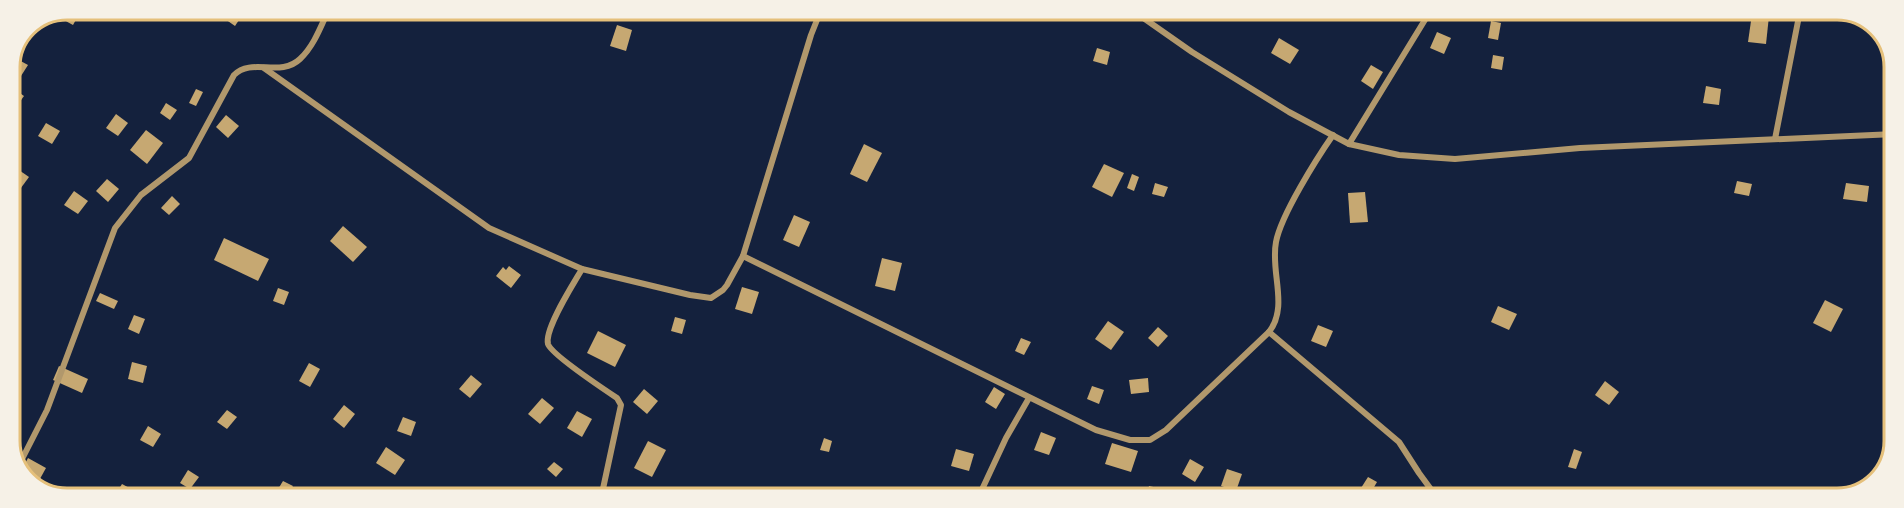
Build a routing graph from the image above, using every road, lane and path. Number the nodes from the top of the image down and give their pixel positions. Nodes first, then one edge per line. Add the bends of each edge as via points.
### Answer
1 (325, 19) edge
2 (817, 19) edge
3 (1145, 19) edge
4 (1425, 19) edge
5 (1798, 19) edge
6 (263, 68) junction
7 (1884, 134) edge
8 (1333, 135) junction
9 (1774, 138) junction
10 (1349, 144) junction
11 (743, 256) junction
12 (582, 269) junction
13 (1269, 332) junction
14 (1029, 398) junction
15 (22, 458) edge
16 (603, 488) edge
17 (983, 488) edge
18 (1430, 488) edge

1 - 6 street via 300,59 279,69
2 - 11 street
3 - 8 street via 1289,112
4 - 10 street
5 - 9 street
6 - 12 street via 489,228
6 - 15 street via 245,67 234,75 189,158 141,195 115,228 47,410
7 - 9 street
8 - 10 street
8 - 13 street via 1276,241 1279,312
9 - 10 street via 1455,159 1399,155
11 - 12 street via 727,285 711,297
11 - 14 street
12 - 16 street via 549,330 548,343 621,405
13 - 14 street via 1166,430 1150,440 1130,440 1096,430
13 - 18 street via 1399,442
14 - 17 street

